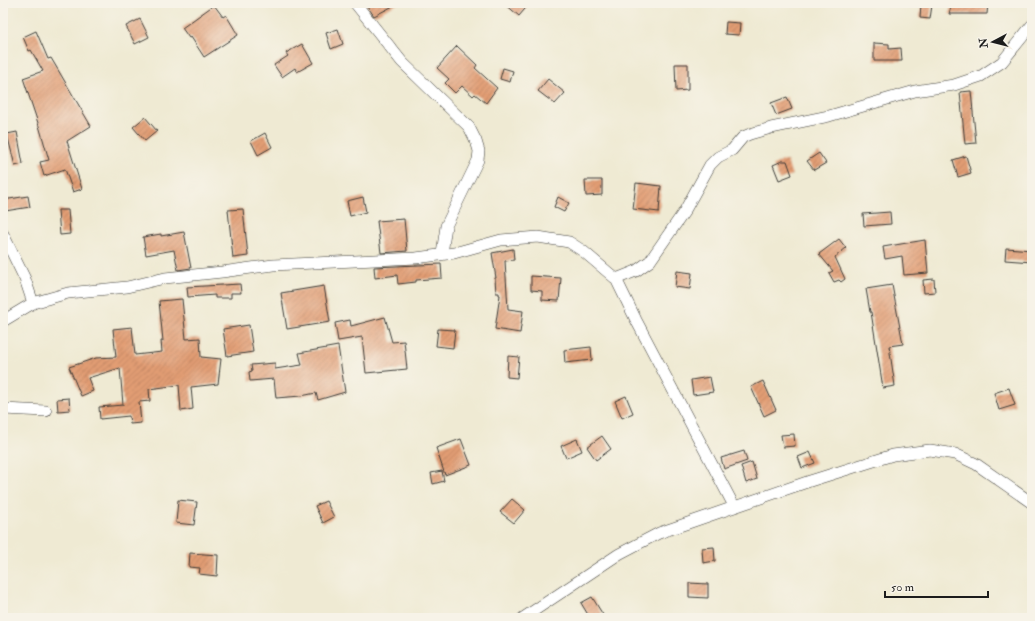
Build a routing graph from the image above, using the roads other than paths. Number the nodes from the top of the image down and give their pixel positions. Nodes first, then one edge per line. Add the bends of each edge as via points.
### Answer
1 (355, 3) edge
2 (1032, 25) edge
3 (3, 234) edge
4 (442, 254) junction
5 (616, 279) junction
6 (32, 303) junction
7 (3, 320) edge
8 (3, 409) edge
9 (46, 412) dead end
10 (1032, 503) edge
11 (734, 506) junction
12 (523, 618) edge

1 - 4 street via 402,62 469,127 476,141 478,160 446,226
2 - 5 street via 1002,62 981,76 744,137 732,150 718,157 710,165 684,212 650,261 636,271
3 - 6 street via 25,279
4 - 5 street via 501,240 538,237 570,242
4 - 6 street via 416,258 273,265 165,278 127,287 68,293
5 - 11 street
6 - 7 street
8 - 9 street
10 - 11 street via 976,464 955,454 930,450 893,455
11 - 12 street via 659,533 619,554

